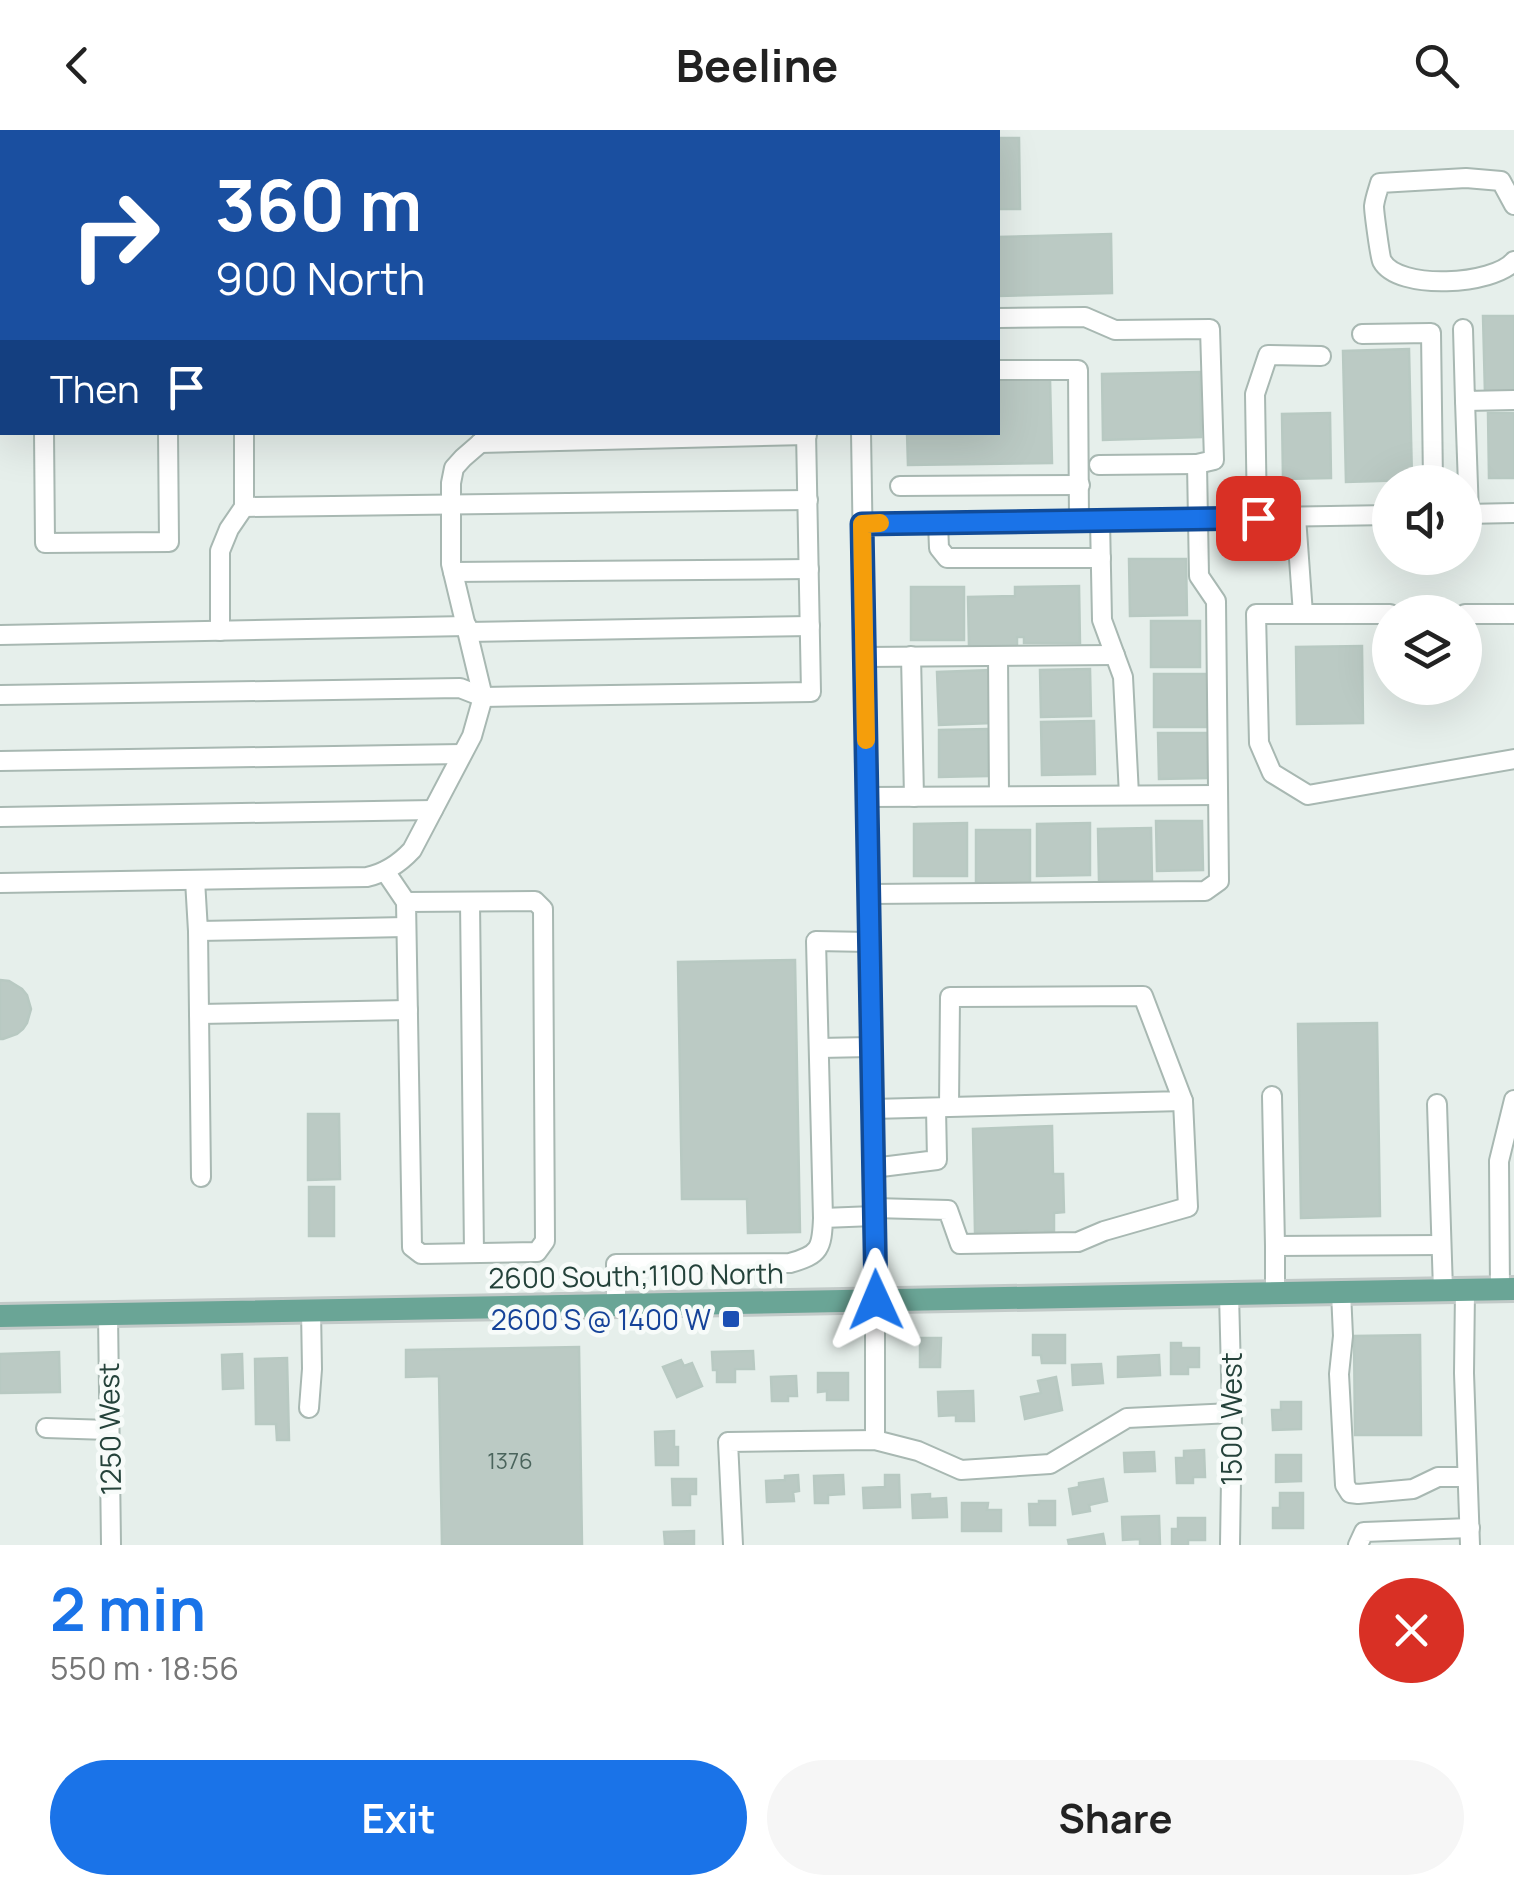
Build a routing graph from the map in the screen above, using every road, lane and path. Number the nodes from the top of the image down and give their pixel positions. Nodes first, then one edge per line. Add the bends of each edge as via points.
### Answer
1 (1514, 206) edge
2 (1514, 262) edge
3 (1000, 318) edge
4 (1463, 329) dead end
5 (1362, 334) dead end
6 (1321, 356) dead end
7 (1000, 370) edge
8 (1514, 400) edge
9 (1464, 401) junction
10 (44, 435) edge
11 (168, 435) edge
12 (244, 435) edge
13 (726, 435) edge
14 (806, 435) edge
15 (861, 435) edge
16 (487, 438) edge
17 (1099, 464) dead end
18 (1197, 464) junction
19 (1433, 465) edge
20 (1466, 465) edge
21 (1080, 485) junction
22 (900, 486) dead end
23 (808, 500) junction
24 (450, 506) junction
25 (244, 508) junction
26 (1514, 513) edge
27 (1482, 514) edge
28 (1372, 515) edge
29 (1296, 517) junction
30 (1198, 518) junction
31 (1258, 518) junction
32 (1080, 520) junction
33 (1100, 520) junction
34 (938, 522) junction
35 (862, 524) junction
36 (1101, 558) junction
37 (809, 569) junction
38 (453, 572) junction
39 (1302, 614) junction
40 (1372, 614) edge
41 (1482, 614) edge
42 (1514, 614) edge
43 (810, 626) junction
44 (468, 629) junction
45 (220, 631) junction
46 (0, 635) edge
47 (911, 656) junction
48 (998, 656) junction
49 (1115, 656) junction
50 (865, 657) junction
51 (0, 695) edge
52 (483, 697) junction
53 (462, 754) junction
54 (1514, 759) edge
55 (0, 761) edge
56 (1218, 795) junction
57 (1000, 796) junction
58 (1129, 796) junction
59 (867, 797) junction
60 (914, 797) junction
61 (433, 810) junction
62 (0, 817) edge
63 (385, 872) junction
64 (196, 880) junction
65 (0, 883) edge
66 (869, 894) junction
67 (406, 902) junction
68 (470, 902) junction
69 (406, 928) junction
70 (198, 931) junction
71 (870, 942) junction
72 (408, 1010) junction
73 (199, 1014) junction
74 (871, 1047) junction
75 (819, 1048) junction
76 (1272, 1096) dead end
77 (1514, 1100) edge
78 (1183, 1101) junction
79 (1438, 1104) dead end
80 (943, 1108) junction
81 (872, 1109) junction
82 (873, 1168) junction
83 (201, 1177) dead end
84 (874, 1212) junction
85 (823, 1218) junction
86 (1507, 1237) edge
87 (1274, 1246) junction
88 (1442, 1246) junction
89 (474, 1253) junction
90 (1507, 1289) edge
91 (1454, 1290) junction
92 (1341, 1292) junction
93 (1275, 1293) junction
94 (1230, 1294) junction
95 (876, 1300) junction
96 (616, 1305) junction
97 (311, 1310) junction
98 (108, 1314) junction
99 (0, 1316) edge
100 (309, 1408) dead end
101 (1232, 1413) junction
102 (46, 1428) dead end
103 (109, 1430) junction
104 (875, 1440) junction
105 (1466, 1477) junction
106 (1470, 1536) edge
107 (111, 1545) edge
108 (733, 1545) edge
109 (1230, 1545) edge
110 (1358, 1545) edge

1 - 2 street via 1501,181 1466,178 1380,183 1374,208 1381,260 1394,274 1435,282 1488,276
3 - 18 street via 1085,317 1115,330 1210,330 1214,460
4 - 9 street
5 - 19 street via 1431,334
6 - 31 street via 1268,355 1255,394
7 - 21 street via 1078,370
8 - 9 street
9 - 20 street
10 - 11 street via 45,543 169,542
12 - 25 street
13 - 16 street
14 - 23 street
15 - 35 street
16 - 24 street via 454,468
17 - 18 street
18 - 30 street
21 - 22 street
21 - 32 street
23 - 24 street
23 - 37 street
24 - 25 street
24 - 38 street
25 - 45 street via 220,551
26 - 27 street
28 - 29 street
29 - 31 street
29 - 39 street
30 - 31 street
30 - 33 street
30 - 56 street via 1200,576 1216,601
32 - 33 street
32 - 34 street
33 - 36 street
34 - 35 street
34 - 36 street via 939,548 947,558
35 - 50 street
36 - 49 street via 1102,620
37 - 38 street
37 - 43 street
38 - 44 street
39 - 40 street
39 - 54 street via 1256,614 1259,743 1272,774 1308,795
41 - 42 street
43 - 44 street
43 - 52 street via 811,692
44 - 45 street
44 - 52 street
45 - 46 street
47 - 48 street
47 - 50 street
47 - 60 street
48 - 49 street
48 - 57 street
49 - 58 street
50 - 59 street
51 - 52 street via 460,688
52 - 53 street
53 - 55 street
53 - 61 street
56 - 58 street
56 - 66 street via 1218,881 1206,892
57 - 58 street
57 - 60 street
59 - 60 street
59 - 66 street
61 - 62 street
61 - 63 street via 412,850
63 - 64 street
63 - 67 street
64 - 65 street
64 - 70 street
66 - 71 street
67 - 68 street
67 - 69 street
68 - 89 street
68 - 89 street via 535,901 543,909 546,1241 537,1252
69 - 70 street
69 - 72 street
70 - 73 street
71 - 74 street
71 - 75 street via 816,941
72 - 73 street
72 - 89 street via 412,1247 421,1254
73 - 83 street
74 - 75 street
74 - 81 street
75 - 85 street
76 - 87 street
77 - 86 street via 1499,1161
78 - 80 street
78 - 80 street via 1143,996 950,997
78 - 84 street via 1188,1206 1078,1242 960,1244 948,1210
79 - 88 street
80 - 81 street
80 - 82 street via 937,1160
81 - 82 street
82 - 84 street
84 - 85 street
84 - 95 street
85 - 96 street via 822,1242 812,1257 790,1263 616,1264
86 - 90 street
87 - 88 street
87 - 93 street
88 - 91 street
90 - 91 main road, 2600 South;1100 North
91 - 92 main road, 2600 South;1100 North
91 - 105 street
92 - 93 main road, 2600 South;1100 North
92 - 105 street via 1339,1374 1350,1493
93 - 94 main road, 2600 South;1100 North
94 - 95 main road, 2600 South;1100 North
94 - 101 street, 1500 West
95 - 96 main road, 2600 South;1100 North
95 - 104 street
96 - 97 main road, 2600 South;1100 North
97 - 98 main road, 2600 South;1100 North
97 - 100 street
98 - 99 main road, 2600 South;1100 North
98 - 103 street, 1250 West
101 - 104 street via 1128,1418 1050,1464 960,1470
101 - 109 street, 1500 West
102 - 103 street
103 - 107 street, 1250 West
104 - 108 street via 728,1442
105 - 106 street
106 - 110 street via 1364,1532

